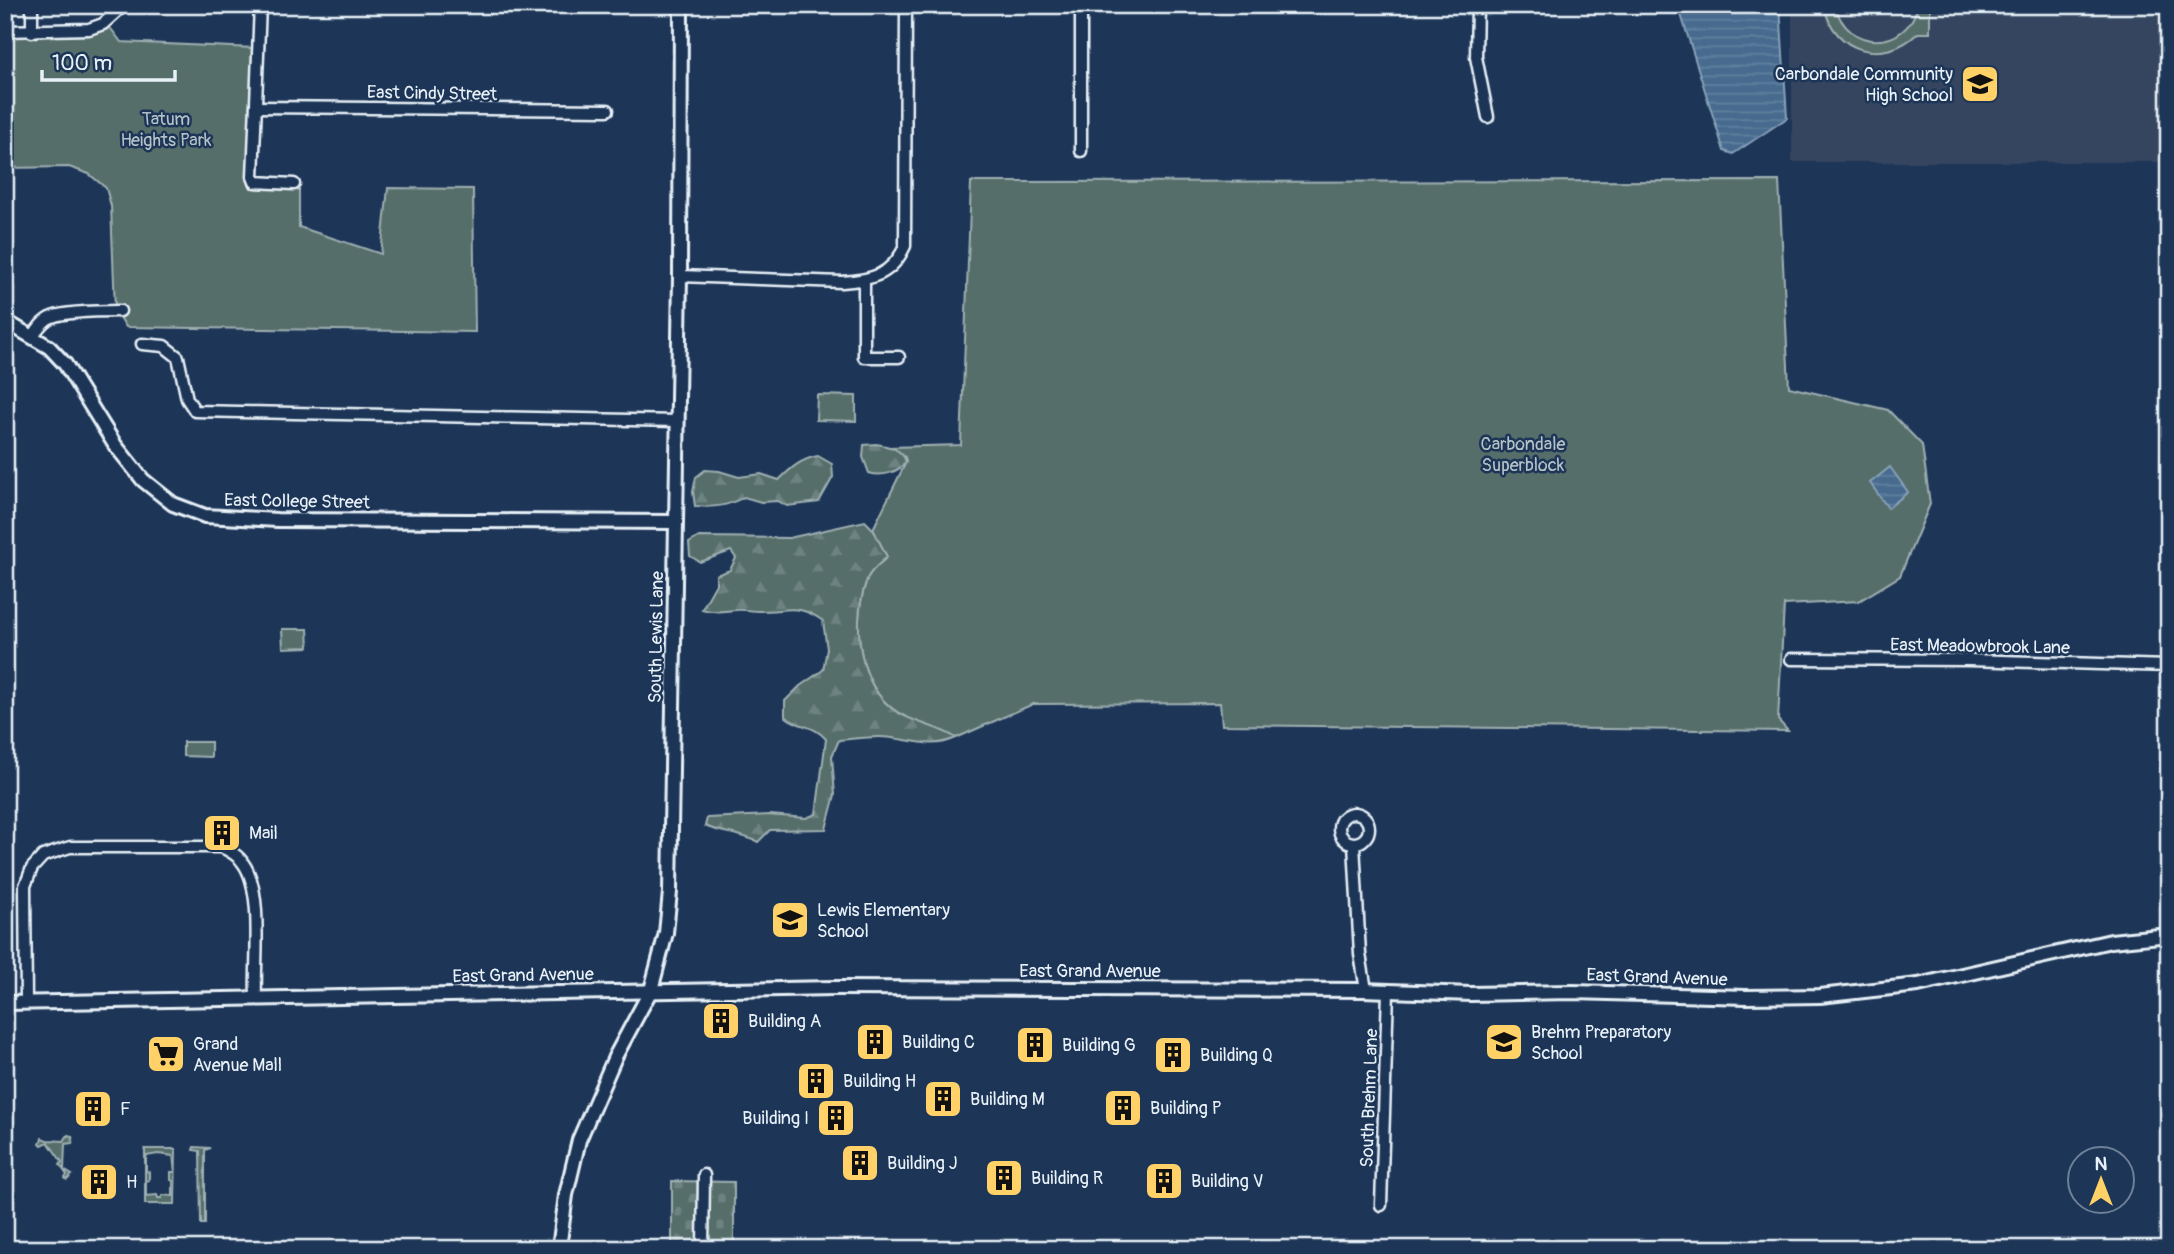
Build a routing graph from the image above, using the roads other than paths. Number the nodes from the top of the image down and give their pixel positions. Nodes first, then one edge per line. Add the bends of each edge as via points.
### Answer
1 (32, 5) edge
2 (124, 5) edge
3 (260, 5) edge
4 (681, 5) edge
5 (906, 5) edge
6 (1081, 5) edge
7 (1477, 5) edge
8 (5, 31) edge
9 (32, 32) junction
10 (256, 107) junction
11 (608, 110) dead end
12 (1488, 117) dead end
13 (1081, 151) dead end
14 (294, 184) dead end
15 (680, 276) junction
16 (864, 281) junction
17 (120, 311) dead end
18 (5, 321) edge
19 (32, 337) junction
20 (142, 344) dead end
21 (899, 356) dead end
22 (677, 421) junction
23 (675, 522) junction
24 (1791, 659) dead end
25 (2169, 666) edge
26 (1354, 844) dead end
27 (2169, 935) edge
28 (651, 990) junction
29 (1366, 990) junction
30 (1388, 992) junction
31 (256, 998) junction
32 (26, 1002) junction
33 (5, 1003) edge
34 (704, 1175) dead end
35 (1381, 1205) dead end
36 (559, 1249) edge
37 (703, 1249) edge

1 - 9 street
2 - 9 street via 103,24 89,29
3 - 10 street
4 - 15 street, South Lewis Lane
5 - 16 street via 905,246 889,270
6 - 13 street
7 - 12 street via 1476,57
8 - 9 street
10 - 11 street, East Cindy Street
10 - 14 street via 255,182
15 - 16 street
15 - 22 street, South Lewis Lane
16 - 21 street via 864,356
17 - 19 street via 52,316
18 - 19 street, East College Street
19 - 23 street, East College Street via 65,365 143,480 173,504 205,516
20 - 22 street via 164,346 178,357 187,399 195,411
22 - 23 street, South Lewis Lane
23 - 28 street, South Lewis Lane via 670,892 666,933
24 - 25 street, East Meadowbrook Lane
26 - 29 street
27 - 30 street, East Grand Avenue via 2111,941 1918,985 1820,996
28 - 29 street, East Grand Avenue
28 - 31 street, East Grand Avenue
28 - 36 street, South Lewis Lane via 579,1140
29 - 30 street, East Grand Avenue
30 - 35 street, South Brehm Lane
31 - 32 street, East Grand Avenue
31 - 32 street via 254,886 242,861 231,852 221,847 69,847 43,856 28,875
32 - 33 street, East Grand Avenue
34 - 37 street

